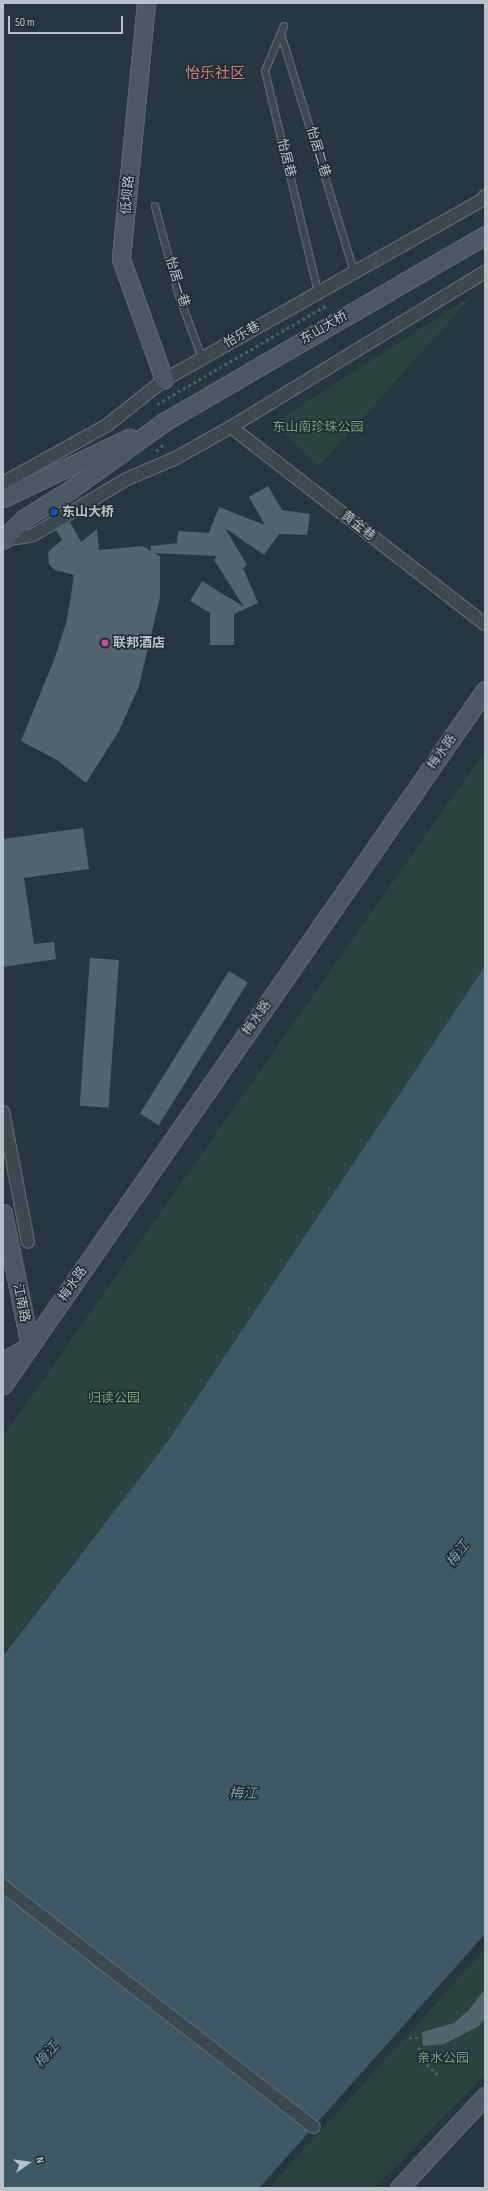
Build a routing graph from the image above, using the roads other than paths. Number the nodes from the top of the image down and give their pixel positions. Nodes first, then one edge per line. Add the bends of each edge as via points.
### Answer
1 (146, 3) edge
2 (284, 26) dead end
3 (281, 34) junction
4 (485, 196) edge
5 (155, 206) dead end
6 (485, 235) edge
7 (354, 271) junction
8 (485, 272) edge
9 (318, 292) junction
10 (202, 358) junction
11 (164, 380) junction
12 (164, 422) junction
13 (231, 427) junction
14 (3, 482) edge
15 (3, 498) edge
16 (3, 540) edge
17 (485, 624) edge
18 (485, 690) edge
19 (3, 1112) edge
20 (3, 1213) edge
21 (28, 1242) dead end
22 (30, 1346) junction
23 (3, 1360) edge
24 (3, 1385) edge
25 (3, 1886) edge
26 (485, 2096) edge
27 (314, 2127) dead end
28 (399, 2188) edge

1 - 11 main road, 低坝路 via 121,259
2 - 3 lane, 怡居巷
3 - 7 lane, 怡居二巷
3 - 9 lane, 怡居巷 via 265,71
4 - 7 street, 怡乐巷 via 481,201
5 - 10 lane, 怡居一巷 via 179,296
6 - 12 main road, 东山大桥
7 - 9 street, 怡乐巷
8 - 13 street
9 - 10 street, 怡乐巷
10 - 11 street, 怡乐巷
11 - 14 street, 怡乐巷 via 106,426
12 - 15 main road
12 - 16 main road via 70,490 23,519
13 - 16 street via 176,458 127,480 33,535
13 - 17 street, 黄金巷
18 - 22 main road, 梅水路
19 - 21 street
20 - 22 main road, 江南路
22 - 23 main road, 梅水路
22 - 24 main road, 梅水路
25 - 27 street
26 - 28 main road

